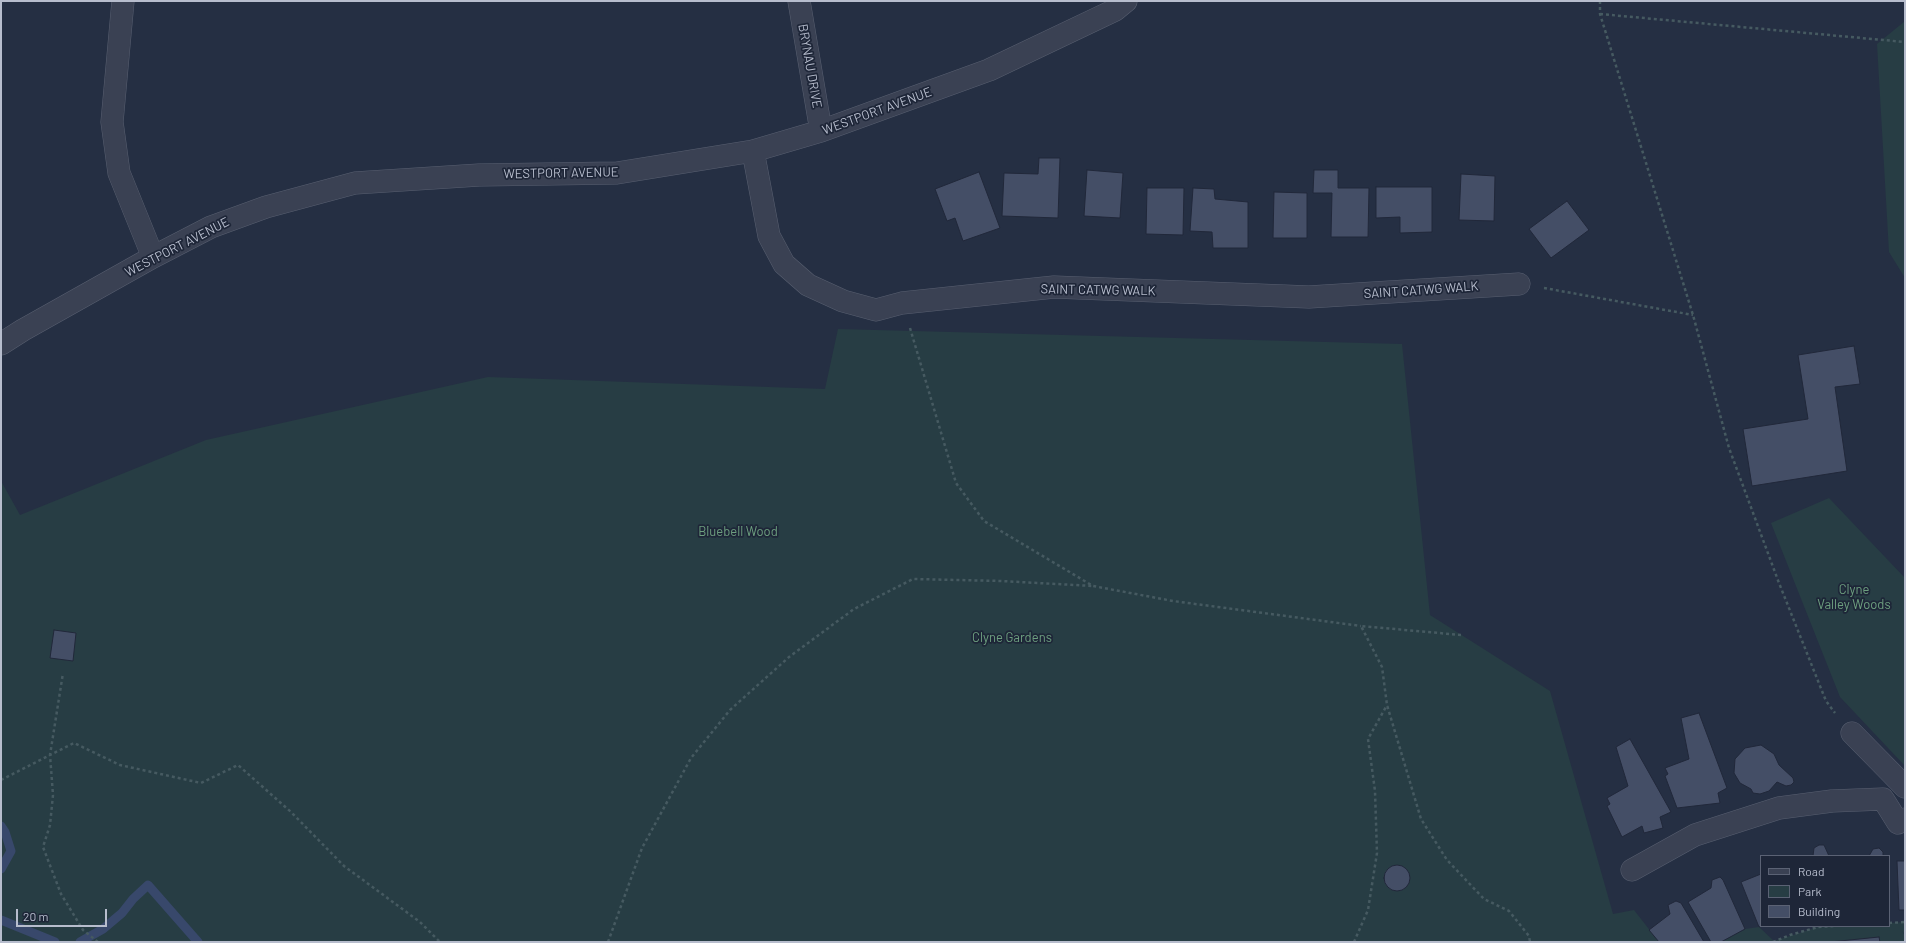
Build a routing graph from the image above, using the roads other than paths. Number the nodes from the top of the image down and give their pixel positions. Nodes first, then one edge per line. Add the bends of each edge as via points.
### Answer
1 (123, 1) edge
2 (799, 1) edge
3 (1126, 1) edge
4 (821, 131) junction
5 (754, 151) junction
6 (153, 257) junction
7 (1519, 284) road end
8 (1, 344) edge
9 (1852, 733) road end
10 (1905, 787) edge
11 (1905, 819) edge
12 (1632, 870) dead end

1 - 6 street via 112,122 119,173
2 - 4 street, BRYNAU DRIVE
3 - 4 street, WESTPORT AVENUE via 1114,10 989,70
4 - 5 street, WESTPORT AVENUE
5 - 6 street, WESTPORT AVENUE via 617,173 479,175 355,183 266,207 218,224
5 - 7 street, SAINT CATWG WALK via 769,236 784,264 808,285 843,301 876,310 902,303 1054,287 1309,297
6 - 8 street, WESTPORT AVENUE
9 - 10 street
11 - 12 street via 1898,823 1882,799 1832,801 1778,808 1695,835

